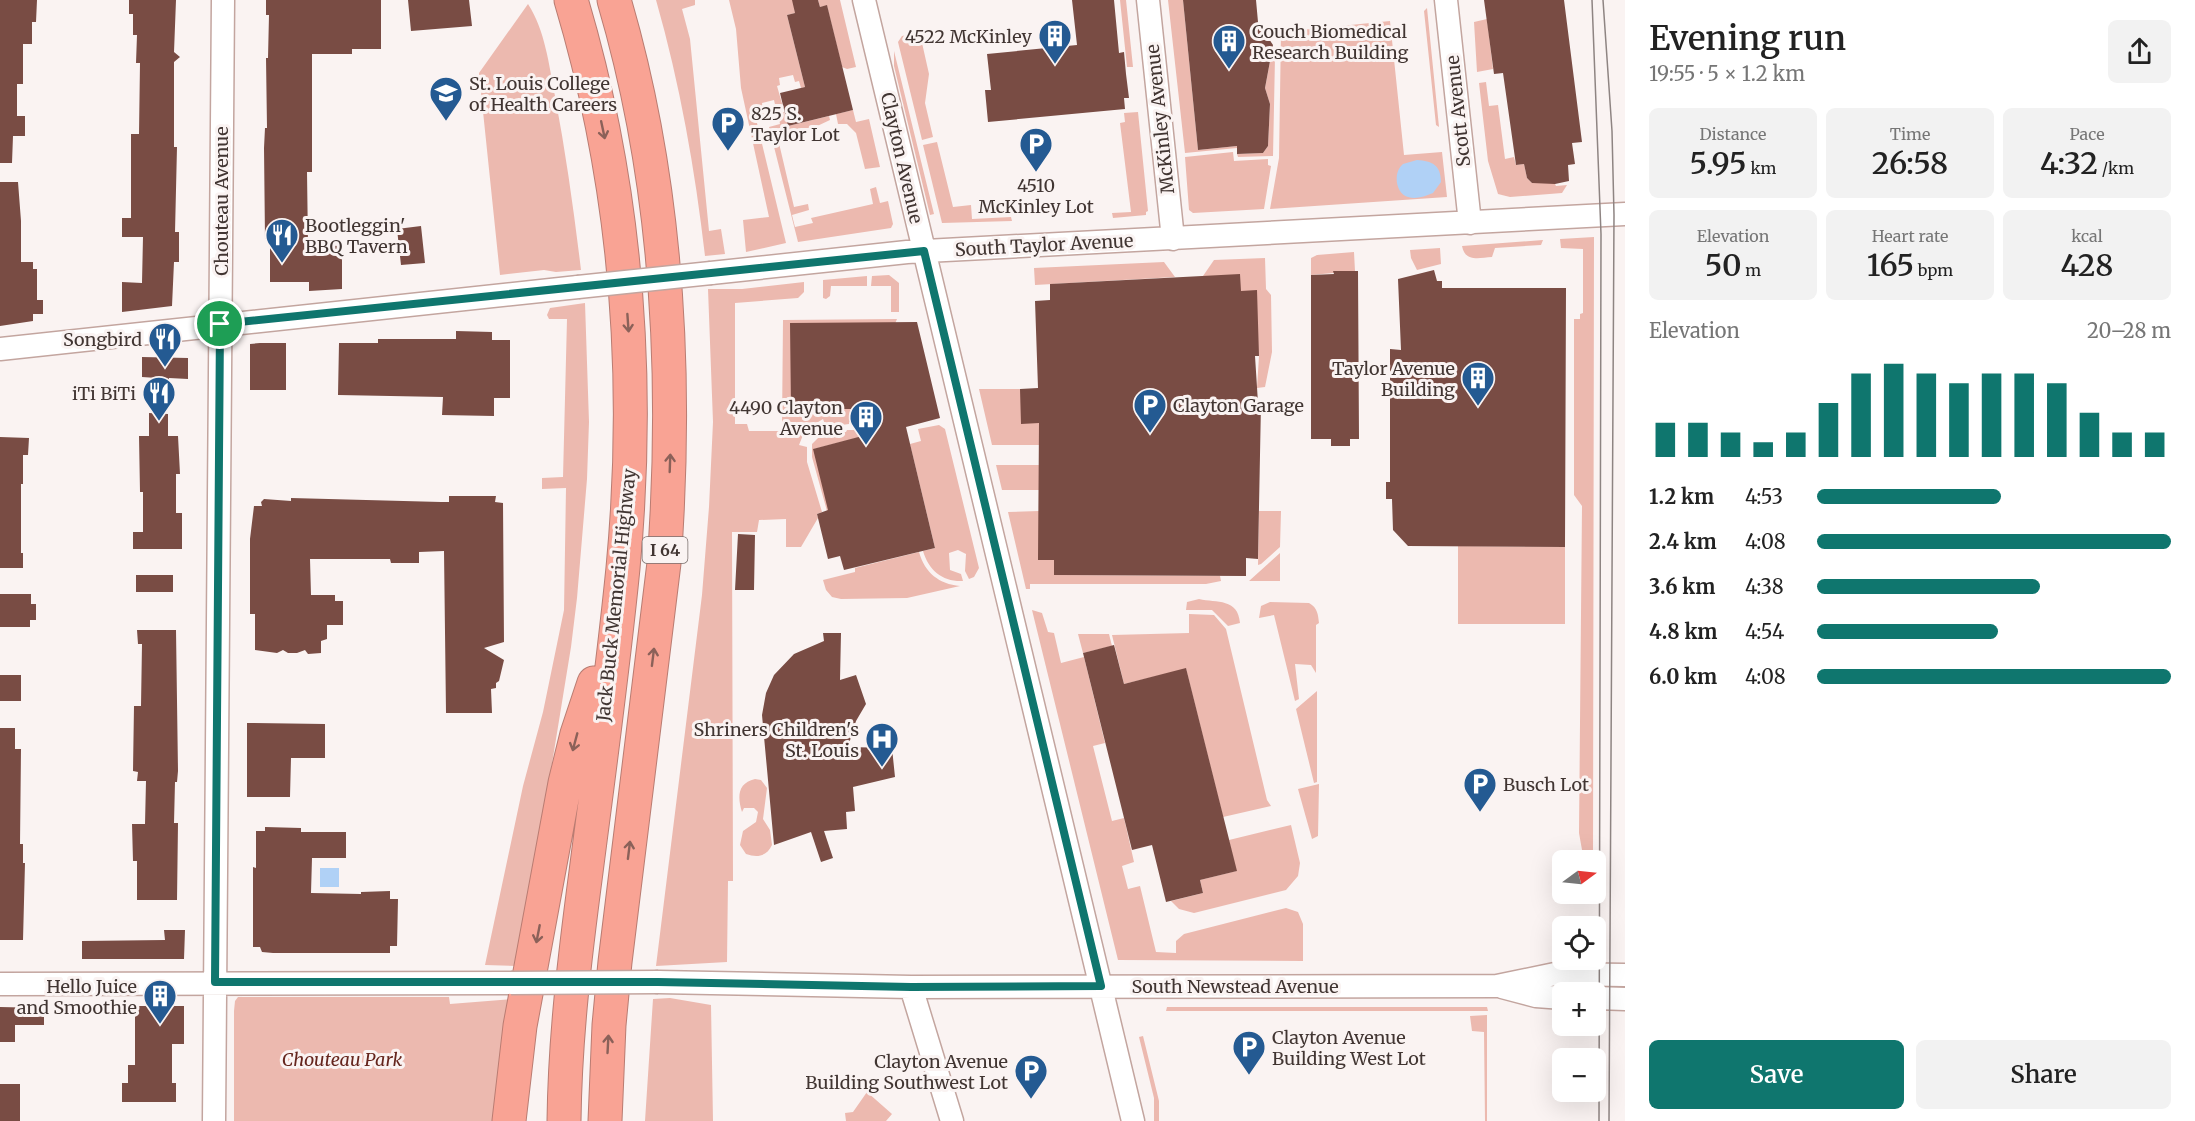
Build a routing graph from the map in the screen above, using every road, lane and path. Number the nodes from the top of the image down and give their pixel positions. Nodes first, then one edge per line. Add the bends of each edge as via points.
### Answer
1 (223, 0) edge
2 (561, 0) edge
3 (571, 0) edge
4 (614, 0) edge
5 (864, 0) edge
6 (1148, 0) edge
7 (1446, 0) edge
8 (581, 32) junction
9 (1625, 214) edge
10 (1470, 223) junction
11 (1173, 239) junction
12 (924, 251) junction
13 (220, 324) junction
14 (0, 349) edge
15 (616, 628) junction
16 (1625, 975) edge
17 (215, 982) junction
18 (0, 984) edge
19 (1101, 986) junction
20 (1497, 986) junction
21 (911, 987) junction
22 (1552, 997) edge
23 (1606, 998) edge
24 (1625, 999) edge
25 (214, 1121) edge
26 (509, 1121) edge
27 (564, 1121) edge
28 (605, 1121) edge
29 (952, 1121) edge
30 (1133, 1121) edge

1 - 13 street, Chouteau Avenue
2 - 8 highway
3 - 8 highway, Jack Buck Memorial Highway / I 64
28 -> 4 highway, I 64 via 609,1025 664,563 671,433 669,320 656,201 635,81
5 - 12 street, Clayton Avenue
6 - 11 street, McKinley Avenue
7 - 10 street, Scott Avenue
8 -> 15 highway, Jack Buck Memorial Highway / I 64 via 616,207 628,329 630,447
9 - 10 street, South Taylor Avenue
10 - 11 street, South Taylor Avenue
11 - 12 street, South Taylor Avenue
12 - 13 street, South Taylor Avenue, bridge
12 - 19 street, Clayton Avenue
13 - 14 street, South Taylor Avenue
13 - 17 street, Chouteau Avenue
15 -> 26 highway via 577,734 565,783 520,1026
15 - 27 highway, Jack Buck Memorial Highway / I 64 via 568,1018
16 - 20 street, South Newstead Avenue via 1555,974
17 - 18 street, South Newstead Avenue
17 - 21 street, South Newstead Avenue, bridge via 658,982
17 - 25 street, Chouteau Avenue
19 - 20 street, South Newstead Avenue
19 - 21 street, South Newstead Avenue
19 - 30 street, Clayton Avenue
20 - 22 street, South Newstead Avenue
21 - 29 street
23 - 24 street

